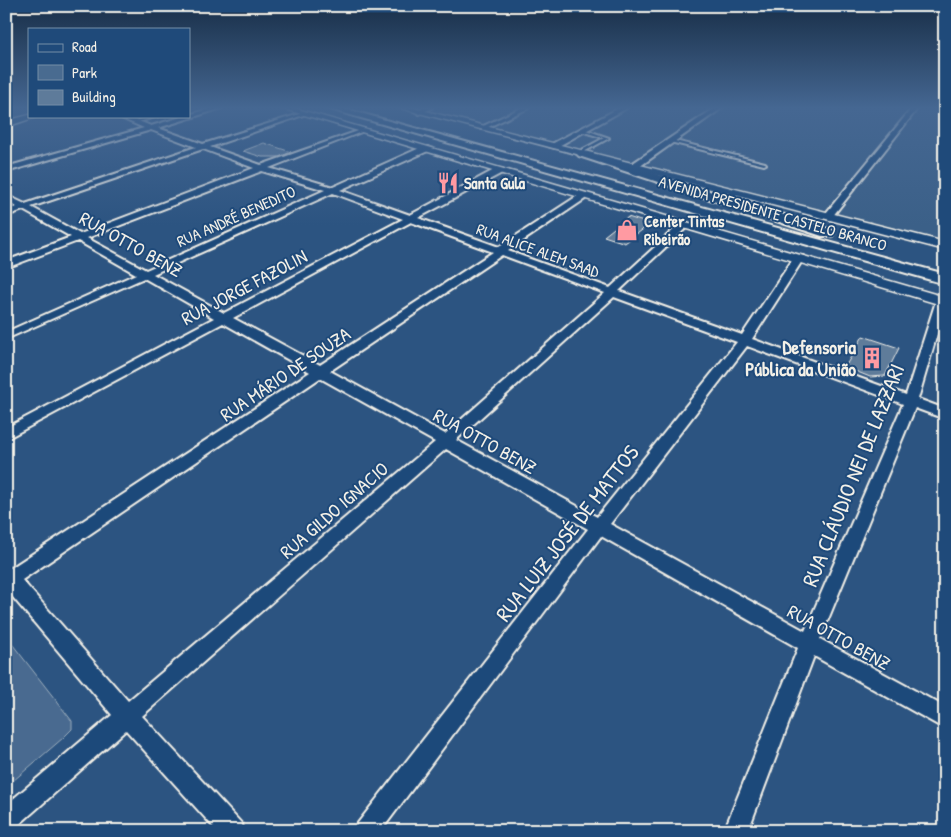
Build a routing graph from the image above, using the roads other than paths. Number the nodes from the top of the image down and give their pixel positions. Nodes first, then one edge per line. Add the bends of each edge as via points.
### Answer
1 (87, 147) edge
2 (202, 147) joint
3 (317, 147) edge
4 (419, 147) edge
5 (472, 147) edge
6 (503, 147) edge
7 (556, 147) edge
8 (591, 147) edge
9 (662, 147) edge
10 (696, 147) edge
11 (884, 147) edge
12 (425, 149) junction
13 (581, 153) junction
14 (458, 158) junction
15 (764, 164) dead end
16 (633, 167) junction
17 (261, 168) junction
18 (6, 170) edge
19 (499, 171) junction
20 (332, 190) junction
21 (582, 197) junction
22 (6, 198) edge
23 (24, 207) junction
24 (6, 213) edge
25 (829, 215) junction
26 (410, 219) junction
27 (684, 225) junction
28 (78, 238) junction
29 (853, 242) junction
30 (945, 246) edge
31 (501, 252) junction
32 (799, 258) junction
33 (878, 260) junction
34 (6, 265) edge
35 (945, 266) edge
36 (144, 274) junction
37 (945, 279) edge
38 (610, 293) junction
39 (943, 301) edge
40 (223, 318) junction
41 (6, 336) edge
42 (745, 340) junction
43 (321, 372) junction
44 (911, 400) junction
45 (945, 414) edge
46 (6, 434) edge
47 (444, 441) junction
48 (599, 527) junction
49 (8, 578) edge
50 (809, 644) junction
51 (126, 715) junction
52 (945, 719) edge
53 (6, 821) edge
54 (232, 831) edge
55 (366, 831) edge
56 (736, 831) edge

1 - 18 street
2 - 17 street, RUA ALICE ALEM SAAD
2 - 23 street
3 - 17 street
4 - 12 main road, AVENIDA PRESIDENTE CASTELO BRANCO
5 - 33 main road, AVENIDA PRESIDENTE CASTELO BRANCO
6 - 29 main road, AVENIDA PRESIDENTE CASTELO BRANCO
7 - 13 main road, AVENIDA PRESIDENTE CASTELO BRANCO
8 - 13 lane
9 - 16 street
10 - 15 lane
11 - 25 street
12 - 14 main road, AVENIDA PRESIDENTE CASTELO BRANCO
12 - 20 street, RUA ANDRÉ BENEDITO
13 - 16 main road, AVENIDA PRESIDENTE CASTELO BRANCO
13 - 29 main road
14 - 19 main road, AVENIDA PRESIDENTE CASTELO BRANCO
14 - 33 main road via 540,174
16 - 25 main road, AVENIDA PRESIDENTE CASTELO BRANCO
17 - 20 street, RUA ALICE ALEM SAAD
17 - 28 street
19 - 21 main road, AVENIDA PRESIDENTE CASTELO BRANCO
19 - 26 street, RUA JORGE FAZOLIN
20 - 26 street, RUA ALICE ALEM SAAD
20 - 36 street, RUA ANDRÉ BENEDITO
21 - 27 main road, AVENIDA PRESIDENTE CASTELO BRANCO
21 - 31 street, RUA MÁRIO DE SOUZA
22 - 23 street, RUA OTTO BENZ
23 - 24 street
23 - 28 street, RUA OTTO BENZ
25 - 30 main road, AVENIDA PRESIDENTE CASTELO BRANCO
26 - 31 street, RUA ALICE ALEM SAAD
26 - 40 street, RUA JORGE FAZOLIN
27 - 32 main road, AVENIDA PRESIDENTE CASTELO BRANCO
27 - 38 street, RUA GILDO IGNACIO
28 - 34 street
28 - 36 street, RUA OTTO BENZ
29 - 35 main road, AVENIDA PRESIDENTE CASTELO BRANCO
31 - 38 street, RUA ALICE ALEM SAAD
31 - 43 street, RUA MÁRIO DE SOUZA
32 - 39 main road, AVENIDA PRESIDENTE CASTELO BRANCO
32 - 42 street, RUA LUIZ JOSÉ DE MATTOS
33 - 37 main road, AVENIDA PRESIDENTE CASTELO BRANCO
36 - 40 street, RUA OTTO BENZ
36 - 41 street, RUA ANDRÉ BENEDITO
38 - 42 street, RUA ALICE ALEM SAAD
38 - 47 street, RUA GILDO IGNACIO
39 - 44 street, RUA CLÁUDIO NEI DE LAZZARI
40 - 43 street, RUA OTTO BENZ
40 - 46 street, RUA JORGE FAZOLIN
42 - 44 street, RUA ALICE ALEM SAAD
42 - 48 street, RUA LUIZ JOSÉ DE MATTOS
43 - 47 street, RUA OTTO BENZ
43 - 49 street, RUA MÁRIO DE SOUZA
44 - 45 street, RUA ALICE ALEM SAAD
44 - 50 street, RUA CLÁUDIO NEI DE LAZZARI
47 - 48 street, RUA OTTO BENZ
47 - 51 street, RUA GILDO IGNACIO
48 - 50 street, RUA OTTO BENZ
48 - 55 street, RUA LUIZ JOSÉ DE MATTOS
49 - 51 street
50 - 52 street, RUA OTTO BENZ
50 - 56 street, RUA CLÁUDIO NEI DE LAZZARI
51 - 53 street, RUA GILDO IGNACIO
51 - 54 street

